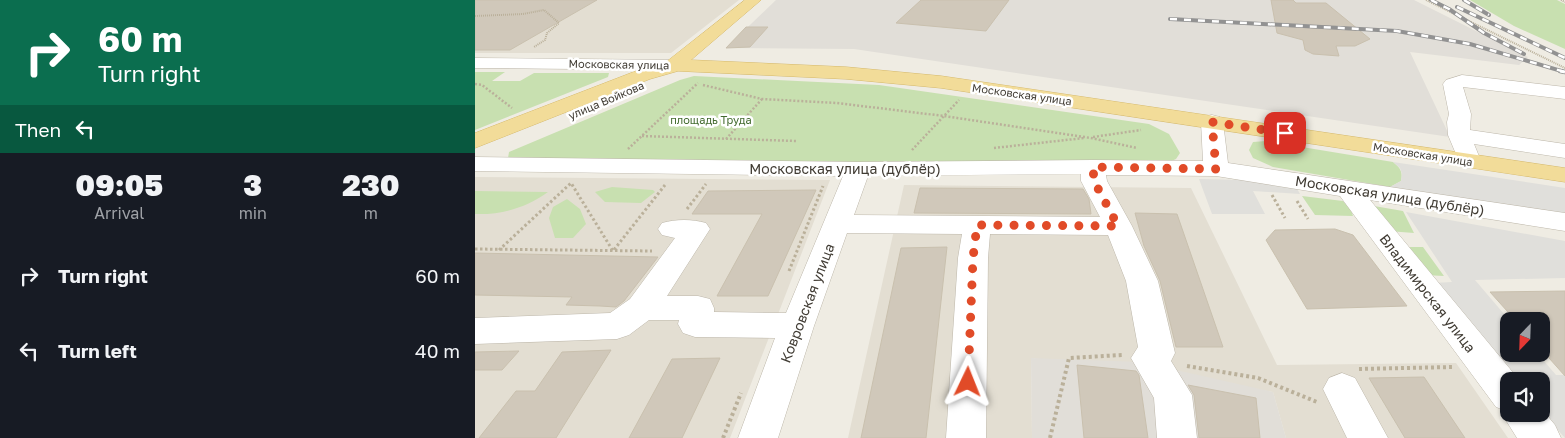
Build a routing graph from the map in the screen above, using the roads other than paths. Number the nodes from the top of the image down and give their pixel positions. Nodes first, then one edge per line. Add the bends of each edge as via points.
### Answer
1 (754, 0) edge
2 (475, 63) edge
3 (675, 65) junction
4 (1565, 93) edge
5 (1212, 122) junction
6 (1459, 135) junction
7 (475, 141) edge
8 (1565, 151) edge
9 (475, 154) edge
10 (1469, 161) junction
11 (475, 164) edge
12 (1093, 167) junction
13 (858, 169) junction
14 (1216, 169) junction
15 (1565, 175) edge
16 (1350, 188) junction
17 (1565, 222) edge
18 (837, 224) junction
19 (977, 225) junction
20 (1118, 226) junction
21 (677, 240) road end
22 (642, 308) junction
23 (797, 326) junction
24 (475, 331) edge
25 (1500, 384) edge
26 (1528, 422) edge
27 (759, 438) edge
28 (966, 438) edge
29 (1177, 438) edge
30 (1541, 438) edge

1 - 3 main road
2 - 3 street, Московская улица
3 - 5 main road, Московская улица via 846,73 941,82
3 - 7 main road, улица Войкова via 643,74
3 - 9 main road, улица Войкова via 659,77
4 - 6 street via 1462,81 1453,84 1460,114 1457,122
5 - 10 main road, Московская улица
5 - 14 street
6 - 8 street
6 - 10 street
10 - 15 main road, Московская улица
11 - 13 street, Московская улица (дублёр)
12 - 13 street, Московская улица (дублёр)
12 - 14 street, Московская улица (дублёр)
12 - 20 street via 1094,181
13 - 18 street, Ковровская улица
14 - 16 street, Московская улица (дублёр)
16 - 17 street, Московская улица (дублёр)
16 - 25 street, Владимирская улица via 1355,199
18 - 19 street
18 - 23 street, Ковровская улица
19 - 20 street
19 - 28 street
20 - 29 street via 1142,281 1153,355 1173,395
21 - 22 street
22 - 23 street via 699,308 695,324
22 - 24 street via 617,326
23 - 27 street, Ковровская улица
26 - 30 street

